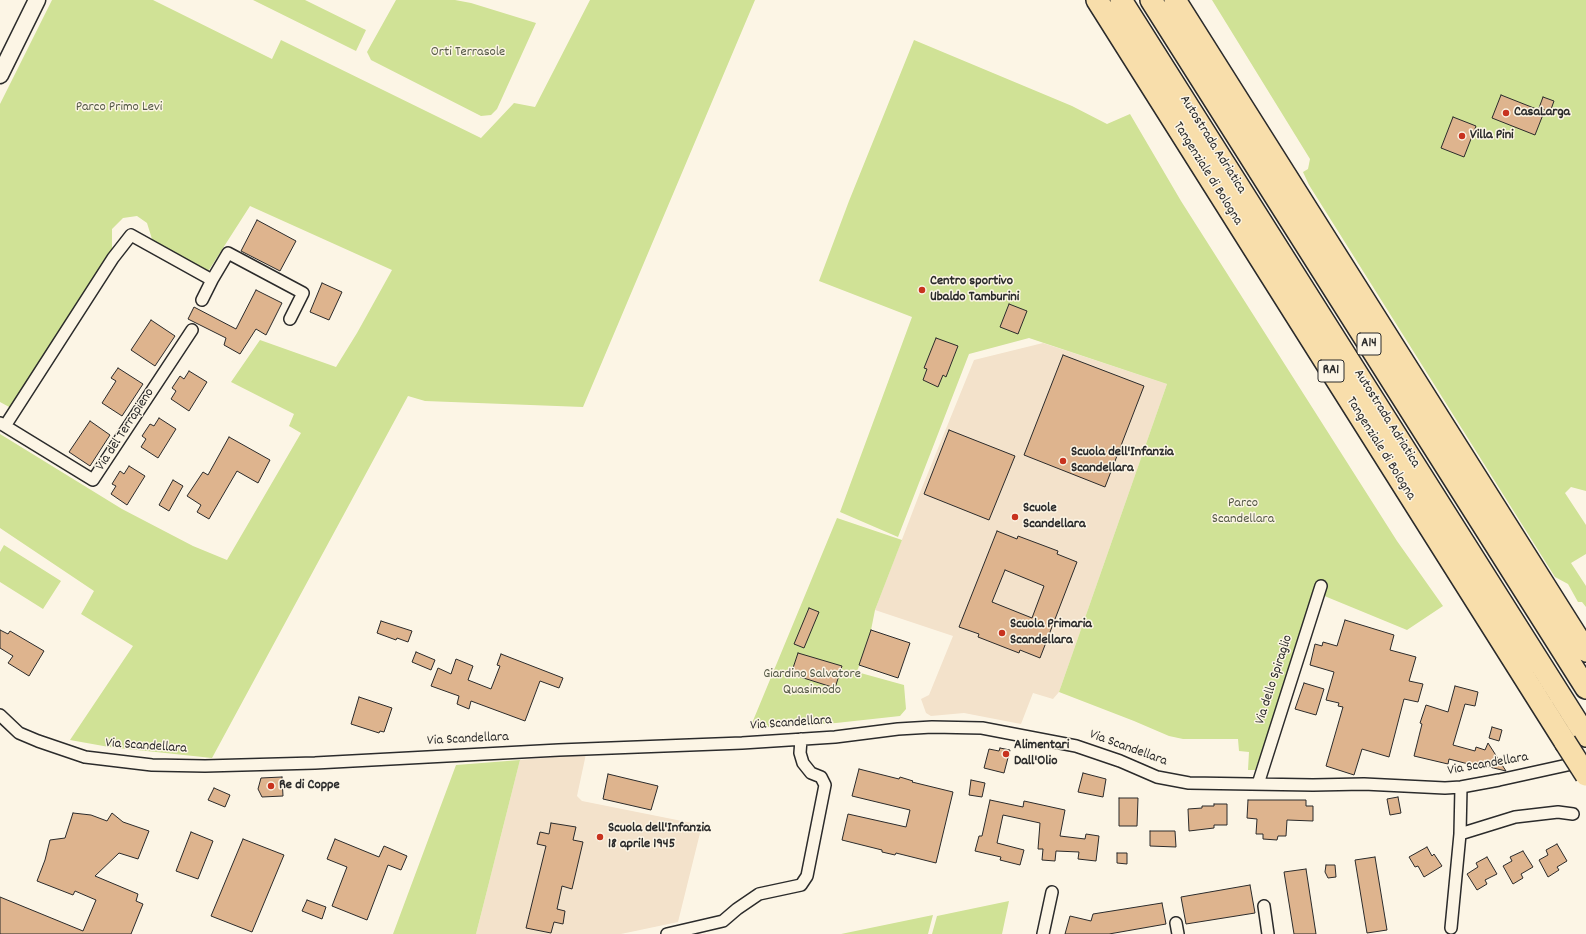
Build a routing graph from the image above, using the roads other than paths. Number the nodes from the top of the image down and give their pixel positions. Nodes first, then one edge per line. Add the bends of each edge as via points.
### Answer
1 (37, 0) edge
2 (1097, 0) edge
3 (1121, 0) edge
4 (1151, 0) edge
5 (1175, 0) edge
6 (0, 75) edge
7 (212, 280) junction
8 (202, 300) dead end
9 (290, 319) dead end
10 (192, 330) dead end
11 (2, 424) edge
12 (1321, 586) dead end
13 (1586, 651) edge
14 (1586, 688) edge
15 (0, 715) edge
16 (1586, 736) edge
17 (801, 739) junction
18 (1586, 762) edge
19 (1586, 775) edge
20 (1258, 784) junction
21 (1460, 787) junction
22 (1573, 814) dead end
23 (1460, 834) junction
24 (1052, 892) dead end
25 (1264, 906) dead end
26 (1176, 923) dead end
27 (1451, 928) dead end
28 (667, 934) edge
29 (1043, 934) edge
30 (1178, 934) edge
31 (1268, 934) edge

1 - 6 street
2 - 19 highway, Tangenziale di Bologna / RA1, bridge
3 - 16 highway, Autostrada Adriatica / A14
4 - 14 highway, Autostrada Adriatica / A14
5 - 13 highway
7 - 8 street
7 - 9 street via 228,253 303,293
7 - 11 street via 131,235 112,258
10 - 11 street, Via del Terrapieno via 93,480
12 - 20 street, Via dello Spiraglio
15 - 17 street, Via Scandellara via 19,733 85,757 152,765 314,764
17 - 20 street, Via Scandellara via 898,729 982,728 1076,746 1157,777 1175,781
17 - 28 street via 800,753 803,763 811,773 821,777 825,785 807,876 801,885 759,894 723,921
18 - 21 street, Via Scandellara
20 - 21 street, Via Scandellara
21 - 23 street
22 - 23 street via 1558,812 1515,817
23 - 27 street
24 - 29 street
25 - 31 street
26 - 30 street

